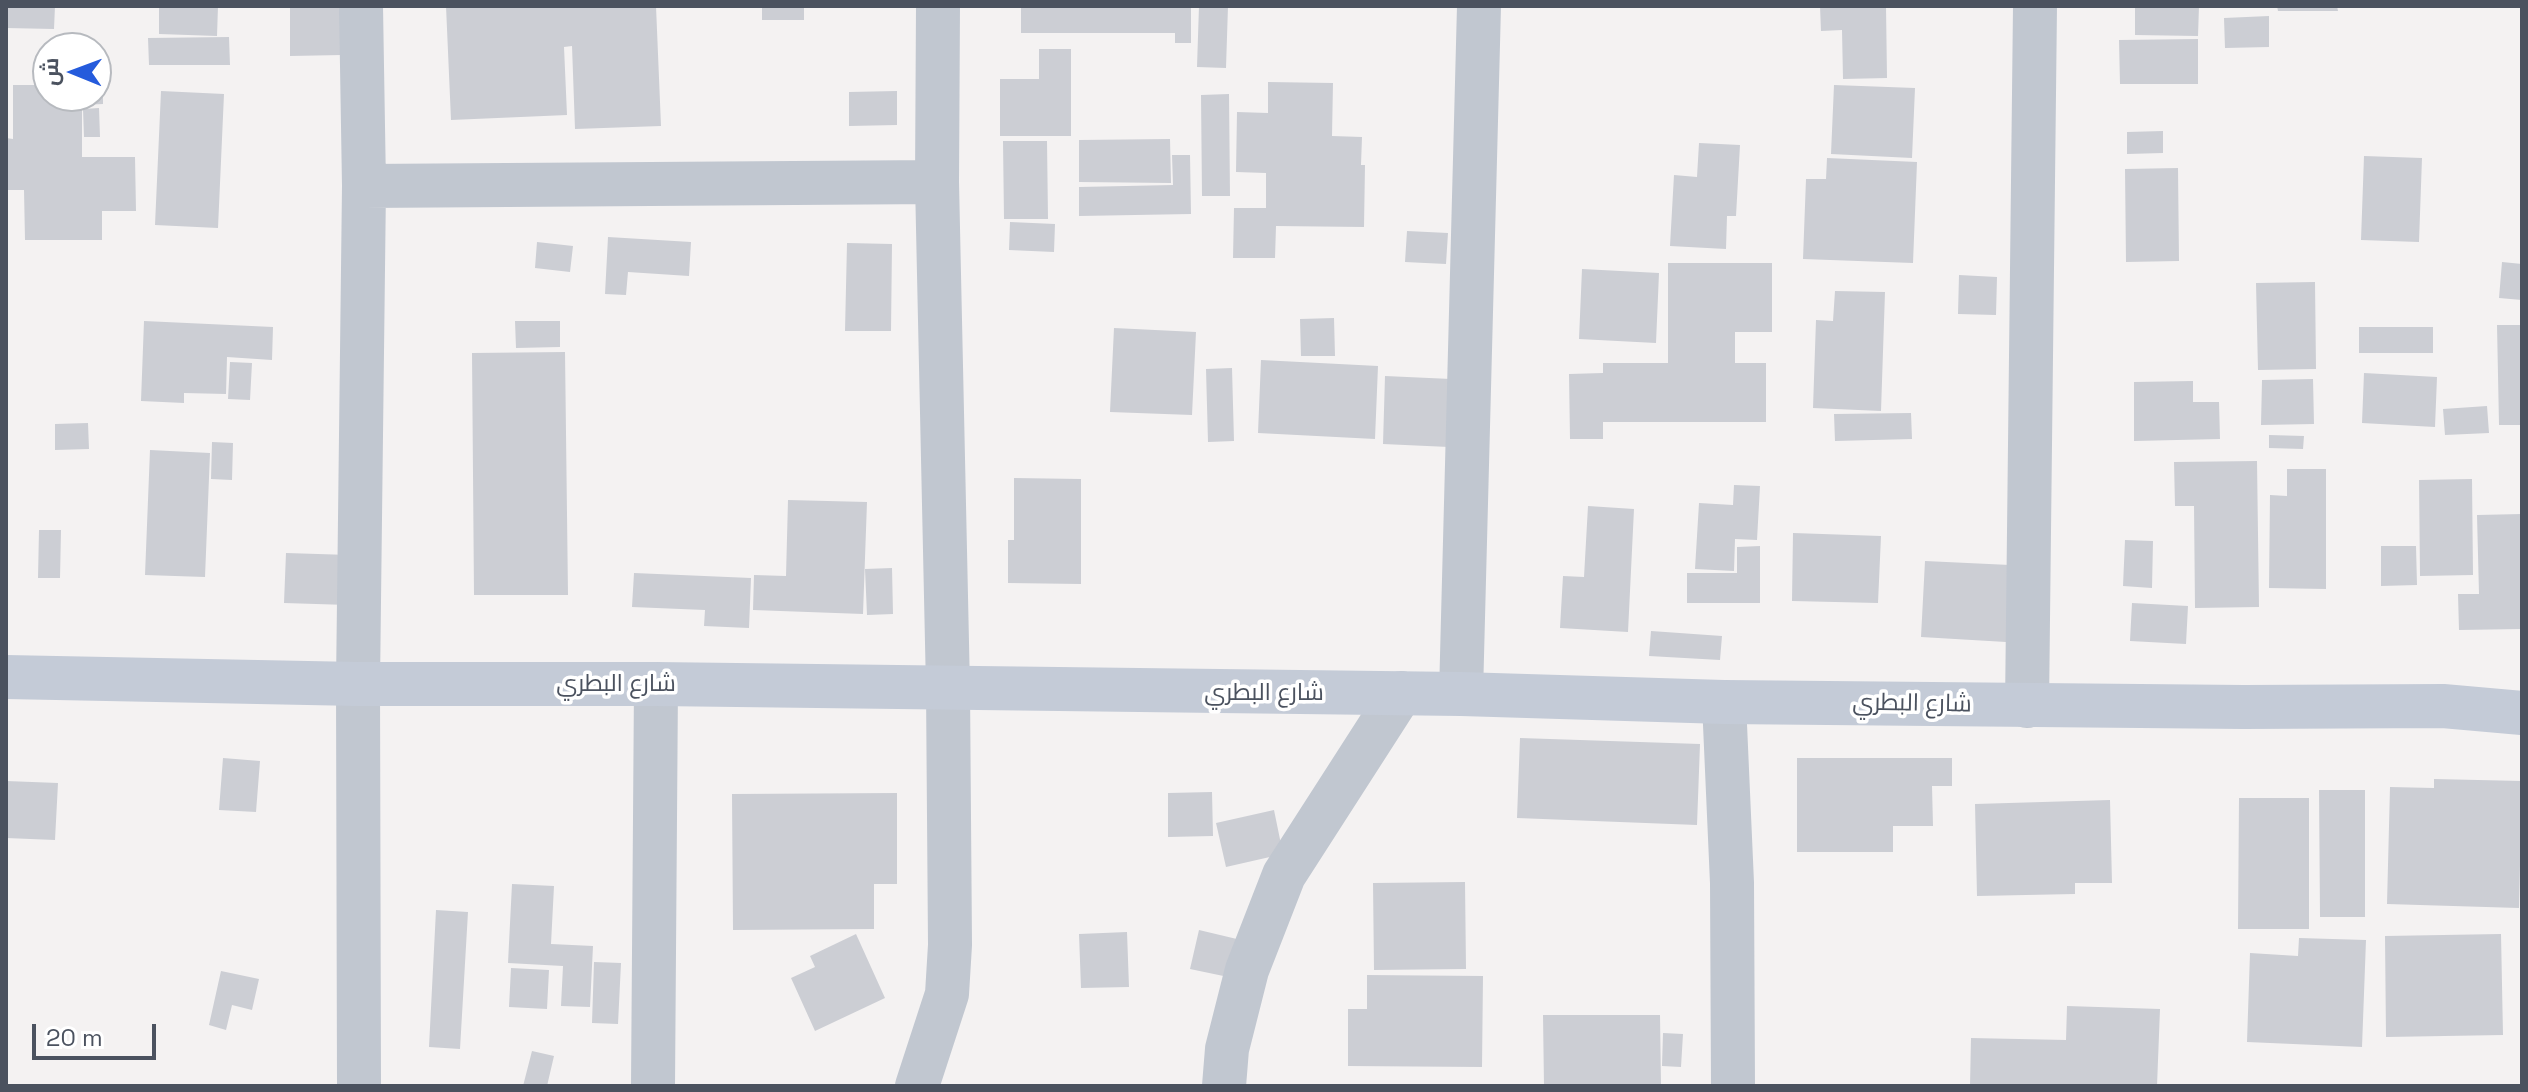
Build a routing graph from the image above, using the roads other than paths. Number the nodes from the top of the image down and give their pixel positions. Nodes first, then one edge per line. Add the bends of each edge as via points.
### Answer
1 (361, 6) edge
2 (938, 6) edge
3 (1479, 6) edge
4 (2035, 6) edge
5 (937, 182) junction
6 (364, 186) junction
7 (6, 677) edge
8 (358, 684) junction
9 (656, 684) junction
10 (948, 688) junction
11 (1401, 693) junction
12 (1461, 694) junction
13 (1724, 702) junction
14 (2027, 706) junction
15 (2522, 713) edge
16 (359, 1086) edge
17 (653, 1086) edge
18 (917, 1086) edge
19 (1224, 1086) edge
20 (1733, 1086) edge

1 - 6 street
2 - 5 street
3 - 12 street
4 - 14 street
5 - 6 street
5 - 10 street
6 - 8 street
7 - 8 main road, شارع البطري
8 - 9 main road, شارع البطري
8 - 16 street
9 - 10 main road, شارع البطري
9 - 17 street
10 - 11 main road, شارع البطري
10 - 18 street via 947,994
11 - 12 main road, شارع البطري
11 - 19 street via 1284,875 1247,970 1227,1049
12 - 13 main road, شارع البطري
13 - 14 main road, شارع البطري
13 - 20 street
14 - 15 main road, شارع البطري via 2443,706

